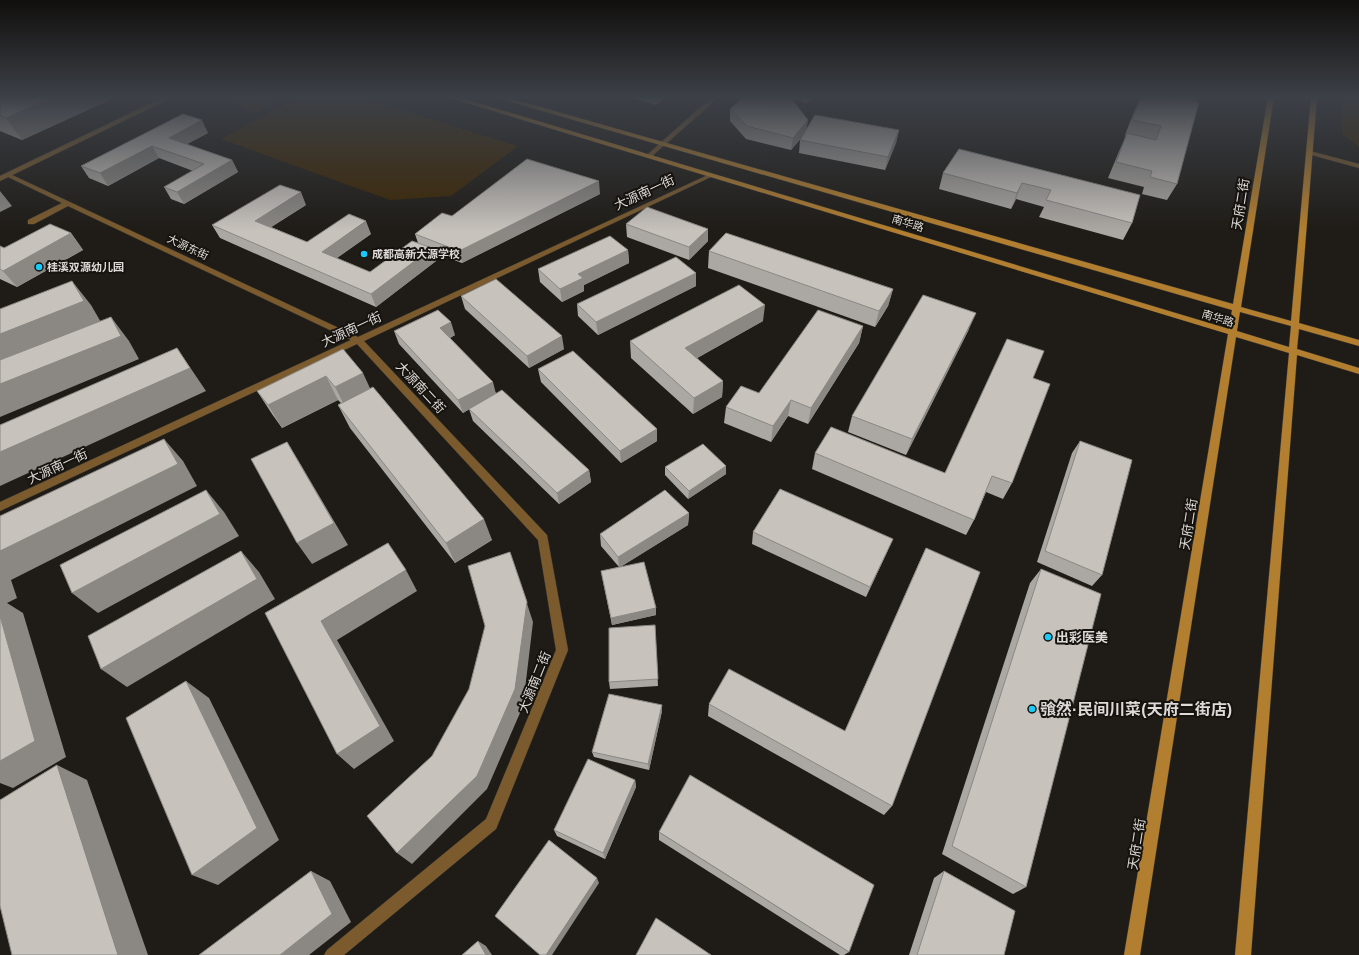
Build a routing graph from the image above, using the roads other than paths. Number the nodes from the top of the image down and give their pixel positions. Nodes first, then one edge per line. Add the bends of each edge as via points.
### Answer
1 (77, 142) edge
2 (600, 142) edge
3 (650, 142) edge
4 (666, 142) edge
5 (1264, 142) edge
6 (1311, 142) edge
7 (662, 145) junction
8 (1310, 153) junction
9 (649, 156) junction
10 (1359, 166) edge
11 (8, 175) junction
12 (712, 175) junction
13 (0, 179) edge
14 (68, 203) junction
15 (31, 222) dead end
16 (1237, 308) junction
17 (1296, 324) junction
18 (1233, 334) junction
19 (358, 340) junction
20 (1359, 343) edge
21 (1294, 352) junction
22 (1359, 372) edge
23 (0, 507) edge
24 (332, 955) edge
25 (1132, 955) edge
26 (1243, 955) edge

1 - 11 street
2 - 9 main road, 南华路
3 - 7 main road, 南华路
4 - 7 street
5 - 16 main road, 天府二街
6 - 8 main road
7 - 9 street
7 - 16 main road, 南华路
8 - 10 street
8 - 17 main road
9 - 12 main road, 南华路
11 - 13 street
11 - 14 street, 大源东街
12 - 18 main road, 南华路
12 - 19 street, 大源南一街
14 - 15 street
14 - 19 street, 大源东街
16 - 17 main road, 南华路
16 - 18 main road, 天府二街
17 - 20 main road, 南华路
17 - 21 main road
18 - 21 main road, 南华路
18 - 25 main road, 天府二街
19 - 23 street, 大源南一街
19 - 24 street, 大源南二街 via 543,538 562,650 491,824
21 - 22 main road, 南华路
21 - 26 main road

